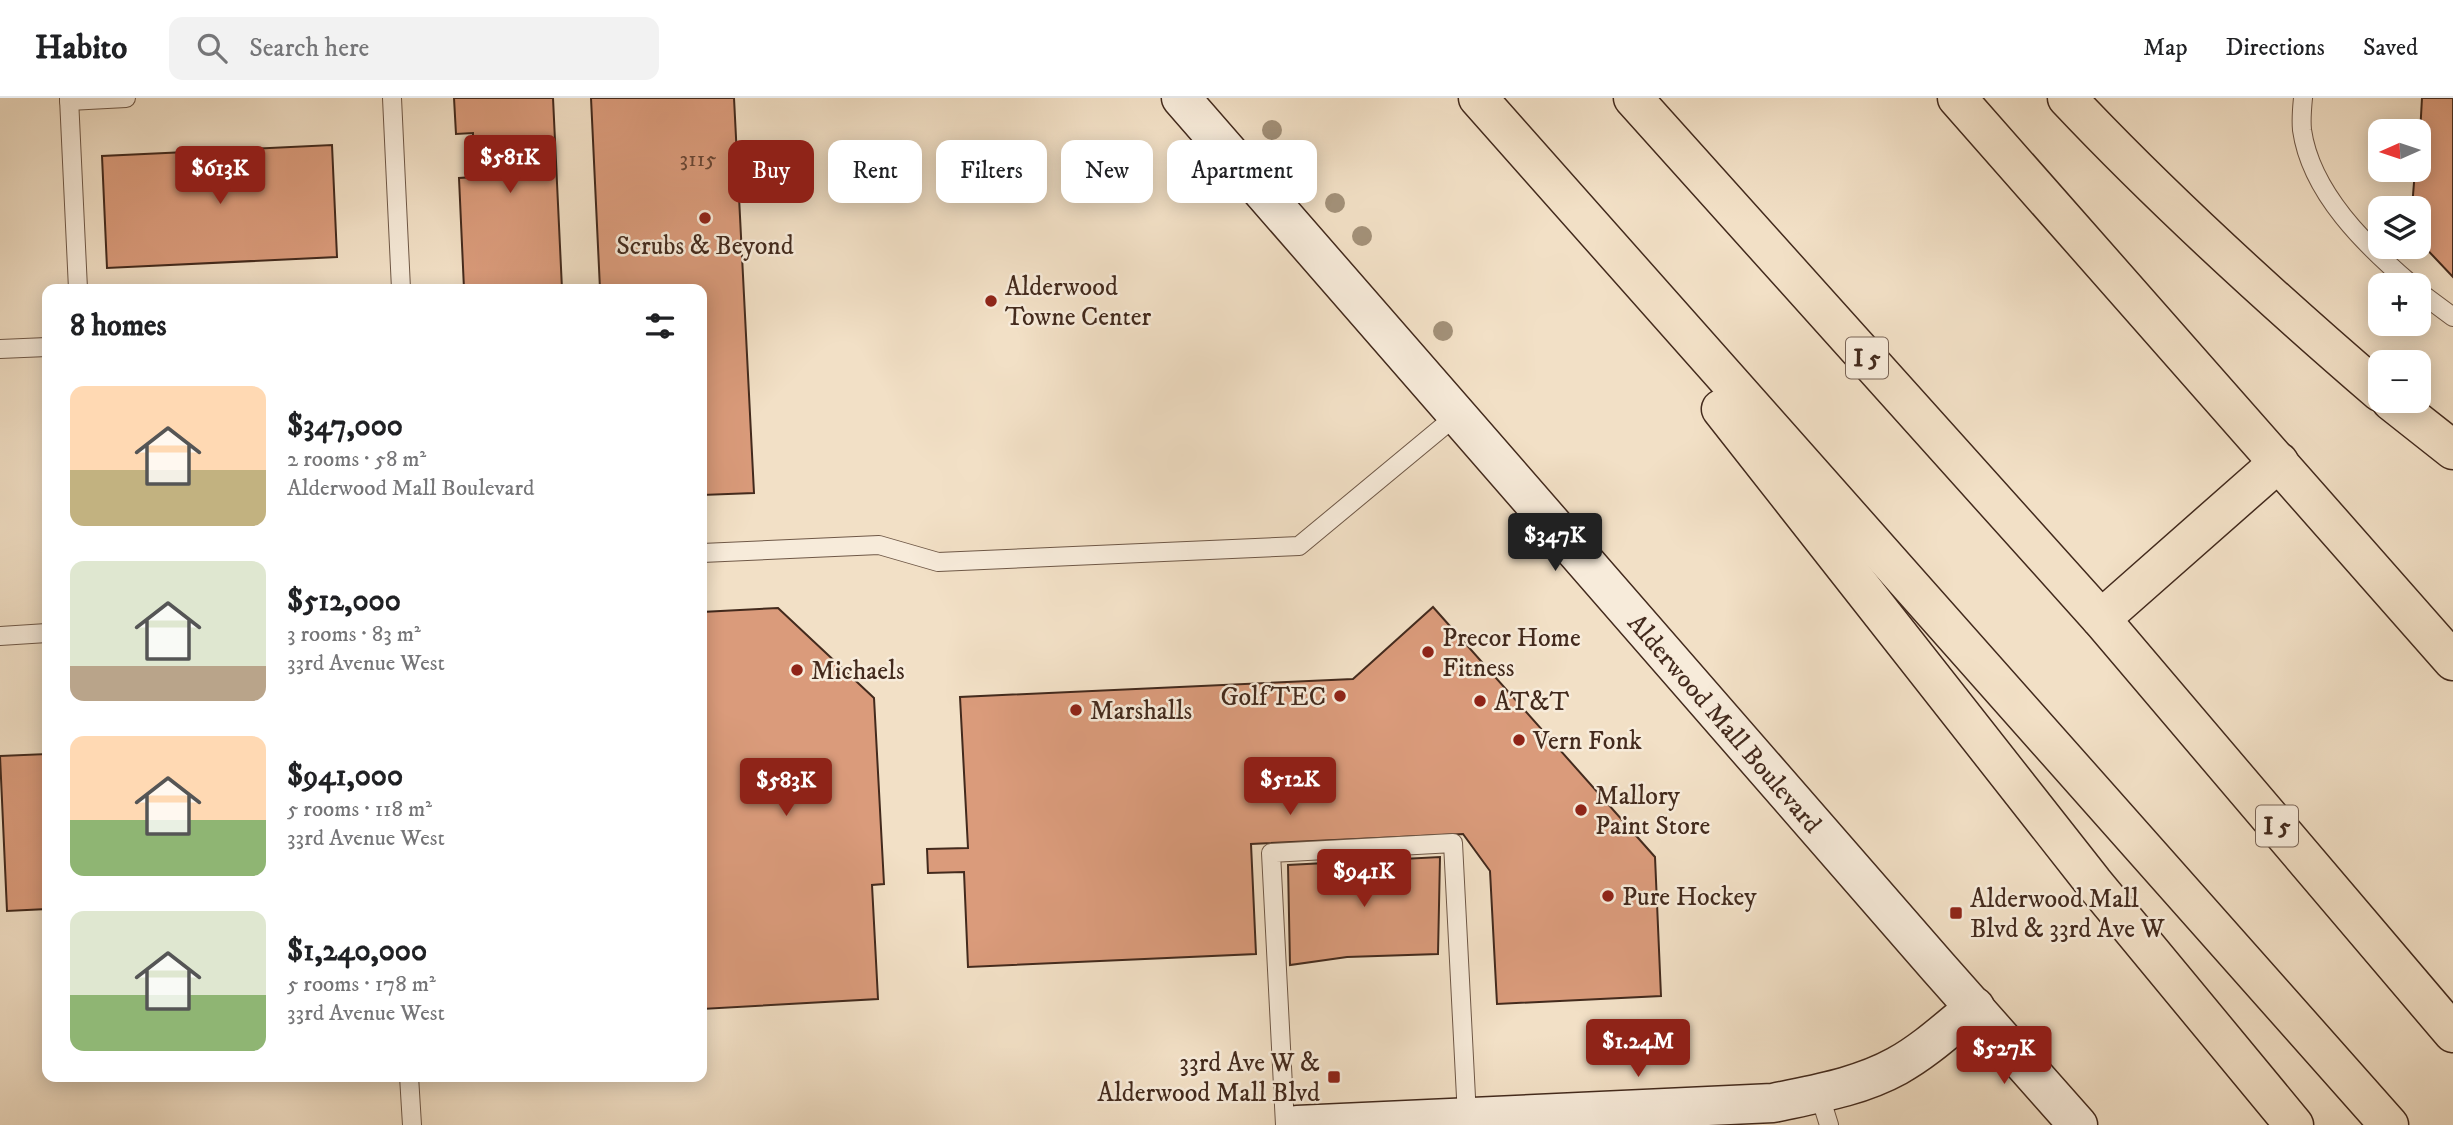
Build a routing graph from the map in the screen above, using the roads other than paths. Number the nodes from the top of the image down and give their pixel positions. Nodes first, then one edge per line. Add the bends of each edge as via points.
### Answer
1 (126, 98) edge
2 (393, 98) edge
3 (1181, 98) edge
4 (1478, 98) edge
5 (1633, 98) edge
6 (1957, 98) edge
7 (2067, 98) edge
8 (2303, 98) edge
9 (69, 99) edge
10 (2398, 273) edge
11 (78, 284) edge
12 (401, 284) edge
13 (2431, 301) edge
14 (2453, 317) edge
15 (42, 347) edge
16 (0, 349) edge
17 (2368, 382) edge
18 (2406, 413) edge
19 (1457, 415) junction
20 (2453, 450) edge
21 (2279, 462) junction
22 (707, 554) edge
23 (2101, 619) junction
24 (2421, 624) junction
25 (42, 634) edge
26 (0, 636) edge
27 (2453, 654) edge
28 (2453, 661) edge
29 (1975, 1007) junction
30 (2453, 1033) edge
31 (409, 1082) edge
32 (1824, 1109) edge
33 (1467, 1117) junction
34 (1594, 1118) edge
35 (412, 1125) edge
36 (1285, 1125) edge
37 (1297, 1125) edge
38 (2078, 1125) edge
39 (2294, 1125) edge
40 (2389, 1125) edge

1 - 9 lane
2 - 12 lane
3 - 19 main road, Alderwood Mall Boulevard
4 - 39 highway via 2093,882
4 - 40 highway
5 - 23 highway, I 5
6 - 21 highway
7 - 17 highway via 2277,302
8 - 10 lane via 2302,129 2321,181 2353,230
9 - 11 lane
13 - 14 lane
15 - 16 lane
18 - 20 highway
19 - 22 lane via 1299,546 938,562 878,545
19 - 29 main road, Alderwood Mall Boulevard
21 - 23 highway
21 - 24 highway
23 - 30 highway, I 5
24 - 27 highway
24 - 28 highway
25 - 26 lane
29 - 32 main road via 1897,1066 1842,1089
29 - 38 main road, Alderwood Mall Boulevard
31 - 35 lane
32 - 34 main road via 1773,1103
33 - 34 main road
33 - 36 lane via 1453,843 1271,853
33 - 37 main road

